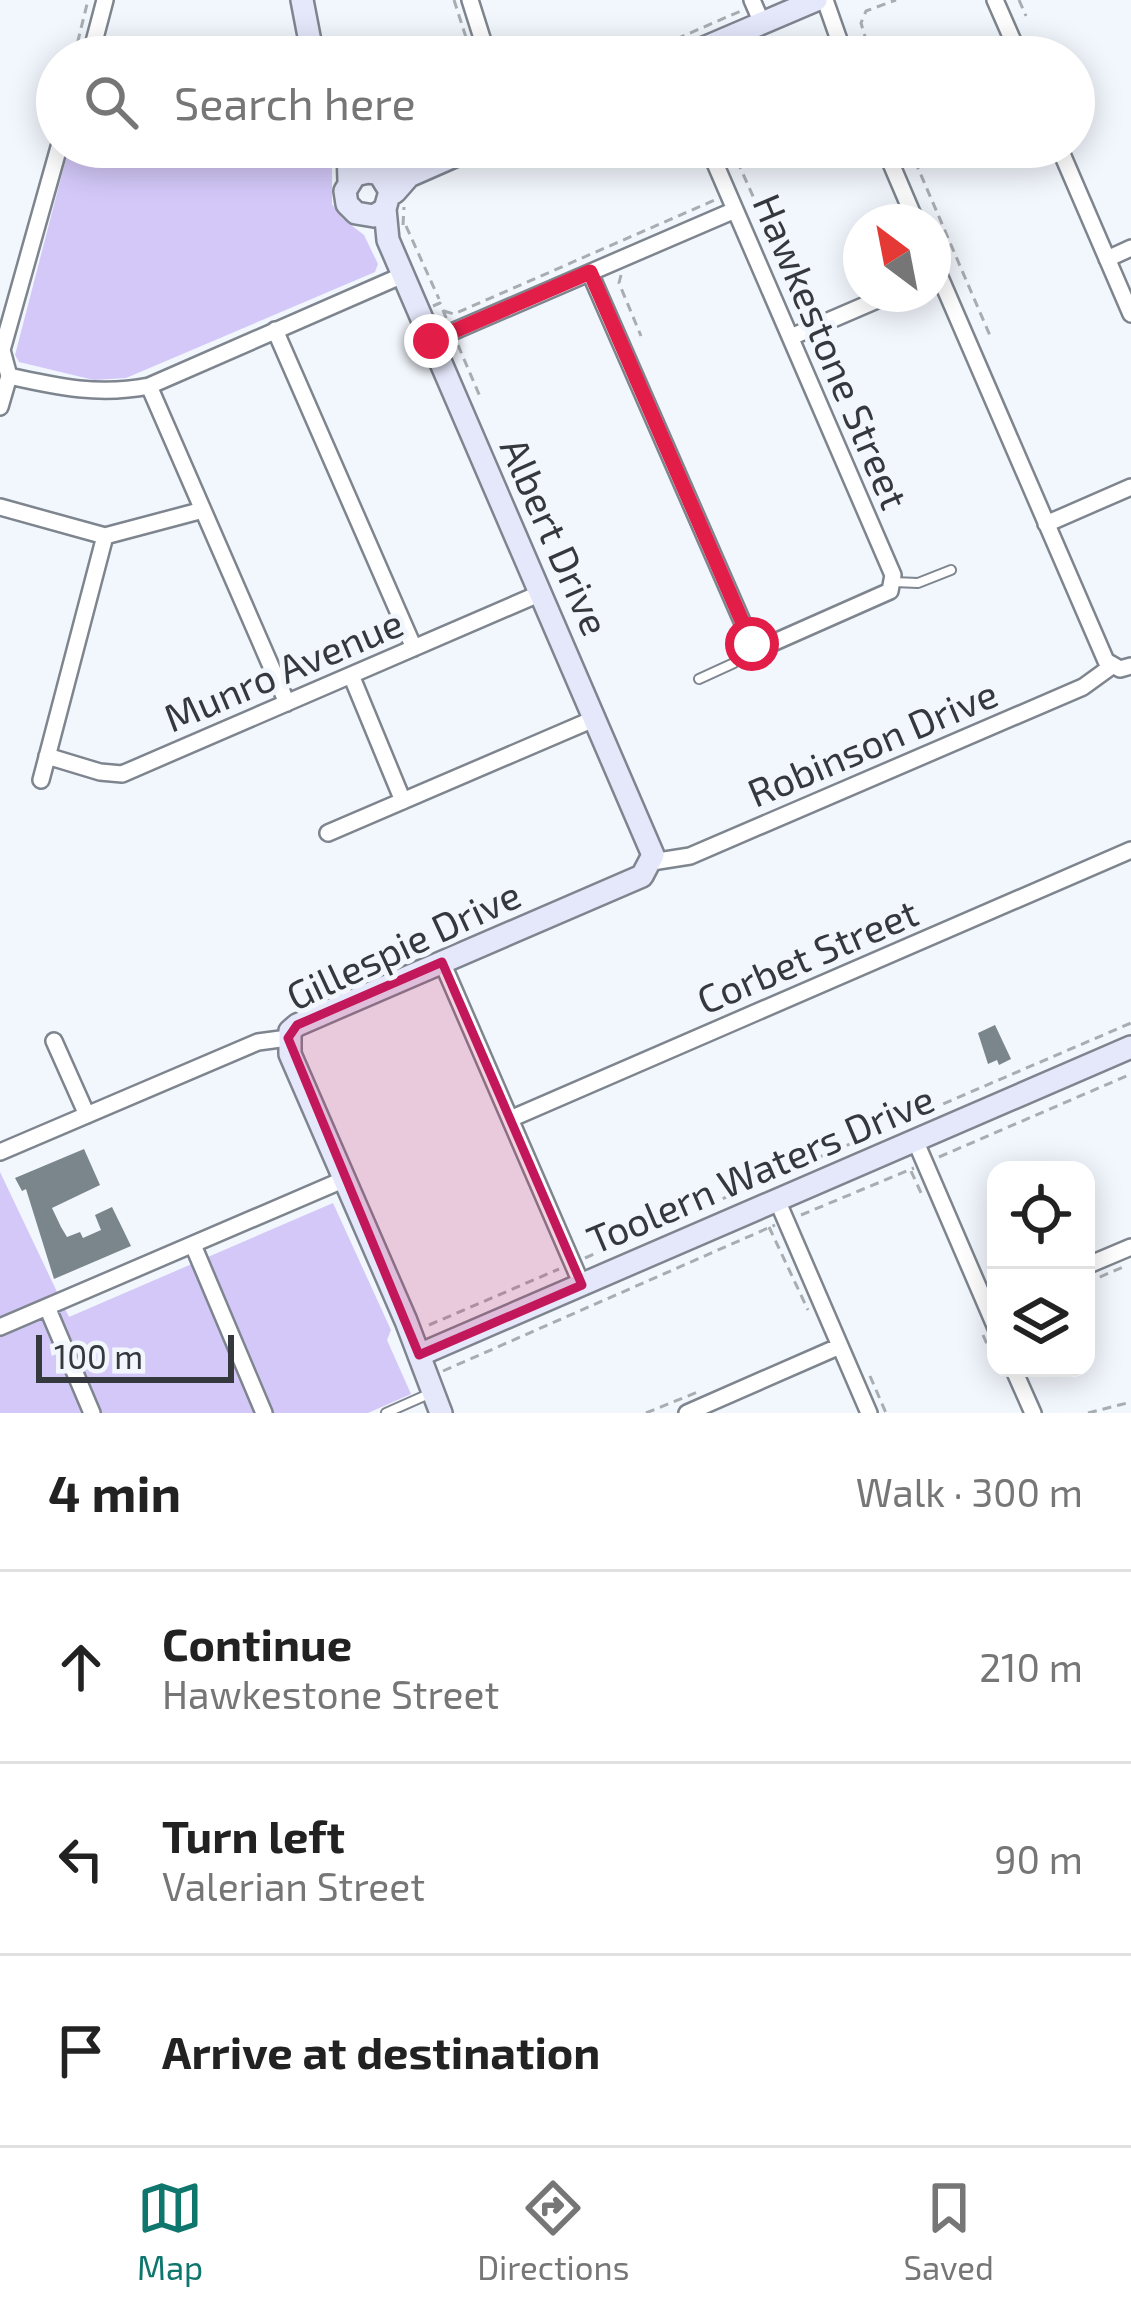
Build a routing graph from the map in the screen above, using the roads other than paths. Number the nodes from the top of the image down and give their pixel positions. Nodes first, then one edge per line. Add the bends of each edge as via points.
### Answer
1 (105, 0) edge
2 (302, 0) edge
3 (470, 0) edge
4 (821, 0) edge
5 (995, 0) edge
6 (756, 9) edge
7 (96, 36) edge
8 (309, 36) edge
9 (481, 36) edge
10 (715, 36) edge
11 (836, 36) edge
12 (1011, 36) edge
13 (53, 168) edge
14 (364, 168) edge
15 (427, 168) edge
16 (717, 168) edge
17 (893, 168) edge
18 (1068, 168) edge
19 (381, 188) junction
20 (908, 204) edge
21 (735, 210) junction
22 (1131, 248) edge
23 (1107, 259) junction
24 (590, 272) junction
25 (403, 275) junction
26 (951, 307) edge
27 (860, 312) edge
28 (1131, 314) edge
29 (274, 330) junction
30 (790, 338) junction
31 (431, 341) junction
32 (9, 376) junction
33 (149, 386) junction
34 (0, 407) edge
35 (1131, 488) edge
36 (0, 507) edge
37 (203, 510) junction
38 (1046, 524) junction
39 (105, 536) junction
40 (951, 570) dead end
41 (894, 582) junction
42 (541, 593) junction
43 (752, 644) junction
44 (414, 648) junction
45 (1131, 665) edge
46 (1112, 667) junction
47 (351, 675) junction
48 (699, 679) dead end
49 (287, 703) junction
50 (596, 718) junction
51 (47, 756) junction
52 (40, 780) dead end
53 (404, 801) junction
54 (328, 833) dead end
55 (1131, 850) edge
56 (652, 862) junction
57 (442, 962) junction
58 (288, 1038) junction
59 (54, 1041) dead end
60 (1131, 1047) edge
61 (87, 1115) junction
62 (510, 1119) junction
63 (915, 1141) junction
64 (0, 1152) edge
65 (345, 1180) junction
66 (781, 1210) junction
67 (193, 1245) junction
68 (1131, 1246) edge
69 (1095, 1262) edge
70 (582, 1285) junction
71 (987, 1296) edge
72 (46, 1307) junction
73 (0, 1328) edge
74 (840, 1346) junction
75 (418, 1355) junction
76 (1017, 1377) edge
77 (433, 1394) edge
78 (92, 1413) edge
79 (264, 1413) edge
80 (386, 1413) edge
81 (687, 1413) edge
82 (869, 1413) edge
83 (1033, 1413) edge

1 - 7 street
2 - 8 street
3 - 9 street
4 - 6 street
4 - 11 street
5 - 12 street
6 - 10 street
13 - 32 street via 2,350
14 - 19 street, Albert Drive
15 - 19 street
16 - 21 street, Hawkestone Street
17 - 20 street
18 - 23 street
19 - 25 street, Albert Drive via 388,241
21 - 24 street
21 - 30 street, Hawkestone Street
22 - 23 street
23 - 28 street
24 - 31 street
24 - 43 street
25 - 29 street
25 - 31 street, Albert Drive
26 - 38 street
27 - 30 street
29 - 33 street
29 - 44 street
30 - 41 street, Hawkestone Street
31 - 42 street, Albert Drive
32 - 33 street via 78,392
32 - 34 street
33 - 37 street
35 - 38 street
36 - 39 street
37 - 39 street
37 - 49 street
38 - 46 street
39 - 51 street
40 - 41 lane
41 - 43 street via 866,603 768,645
42 - 44 street, Munro Avenue
42 - 50 street, Albert Drive
43 - 48 lane
44 - 47 street, Munro Avenue
45 - 46 street
46 - 56 street, Robinson Drive via 1083,687 690,856
47 - 49 street, Munro Avenue
47 - 53 street
49 - 51 street, Munro Avenue via 122,774
50 - 53 street
50 - 56 street, Albert Drive
51 - 52 street
53 - 54 street
55 - 62 street, Corbet Street
56 - 57 street, Gillespie Drive via 642,876
57 - 58 street, Gillespie Drive via 297,1024
57 - 62 street
58 - 61 street via 258,1042
58 - 65 street, Gillespie Drive
59 - 61 street
60 - 63 street, Toolern Waters Drive
61 - 64 street
62 - 70 street
63 - 66 street, Toolern Waters Drive
63 - 71 street
65 - 67 street
65 - 75 street, Gillespie Drive
66 - 70 street, Toolern Waters Drive
66 - 74 street
67 - 72 street
67 - 79 street
68 - 69 street
70 - 75 street, Toolern Waters Drive
72 - 73 street
72 - 78 street
74 - 81 street
74 - 82 street
75 - 77 street, Gillespie Drive
76 - 83 street
77 - 80 lane

